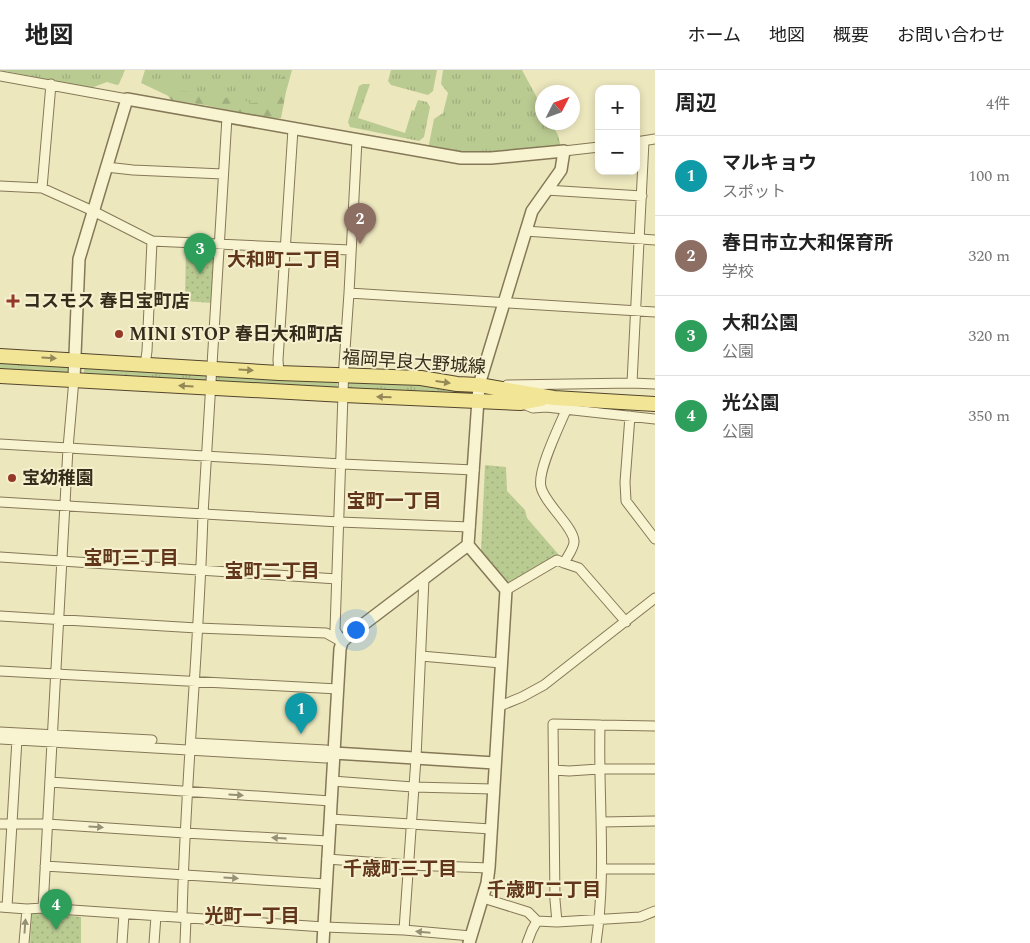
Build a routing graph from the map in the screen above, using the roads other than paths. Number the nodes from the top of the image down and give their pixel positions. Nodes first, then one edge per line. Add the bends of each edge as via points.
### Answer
1 (0, 76) edge
2 (51, 84) junction
3 (127, 99) junction
4 (227, 117) junction
5 (293, 129) junction
6 (655, 139) edge
7 (357, 140) junction
8 (640, 141) edge
9 (595, 147) edge
10 (565, 151) junction
11 (106, 167) junction
12 (223, 174) junction
13 (0, 186) edge
14 (42, 188) junction
15 (546, 190) junction
16 (642, 196) junction
17 (93, 211) junction
18 (525, 231) junction
19 (640, 239) junction
20 (655, 240) edge
21 (152, 241) junction
22 (219, 243) junction
23 (286, 246) junction
24 (350, 250) junction
25 (348, 293) junction
26 (504, 302) junction
27 (636, 310) junction
28 (655, 312) edge
29 (0, 356) edge
30 (75, 359) junction
31 (145, 365) junction
32 (212, 368) junction
33 (279, 373) junction
34 (0, 376) edge
35 (344, 376) junction
36 (74, 379) junction
37 (632, 383) junction
38 (655, 384) edge
39 (479, 385) junction
40 (211, 387) junction
41 (344, 395) junction
42 (554, 398) junction
43 (478, 400) junction
44 (521, 403) junction
45 (655, 404) edge
46 (566, 410) junction
47 (630, 416) junction
48 (655, 419) edge
49 (0, 444) edge
50 (68, 448) junction
51 (207, 456) junction
52 (342, 464) junction
53 (474, 470) junction
54 (0, 502) edge
55 (65, 506) junction
56 (203, 514) junction
57 (339, 522) junction
58 (470, 527) junction
59 (655, 539) edge
60 (468, 545) junction
61 (0, 557) edge
62 (62, 561) junction
63 (564, 563) junction
64 (202, 570) junction
65 (424, 578) junction
66 (337, 579) junction
67 (506, 590) junction
68 (655, 598) edge
69 (0, 616) edge
70 (58, 620) junction
71 (626, 622) junction
72 (197, 628) junction
73 (342, 642) junction
74 (421, 656) junction
75 (501, 663) junction
76 (0, 671) edge
77 (56, 674) junction
78 (194, 682) junction
79 (338, 689) junction
80 (500, 706) junction
81 (600, 725) junction
82 (655, 726) edge
83 (0, 732) edge
84 (52, 738) junction
85 (0, 739) edge
86 (17, 740) junction
87 (190, 746) junction
88 (334, 753) junction
89 (416, 758) junction
90 (495, 763) junction
91 (599, 769) junction
92 (655, 769) edge
93 (554, 770) junction
94 (332, 781) junction
95 (50, 782) junction
96 (413, 787) junction
97 (493, 789) junction
98 (187, 791) junction
99 (331, 801) junction
100 (330, 819) junction
101 (655, 821) edge
102 (602, 822) junction
103 (0, 824) edge
104 (12, 824) junction
105 (47, 824) junction
106 (411, 825) junction
107 (491, 829) junction
108 (185, 833) junction
109 (328, 841) junction
110 (327, 859) junction
111 (409, 865) junction
112 (45, 866) junction
113 (489, 868) junction
114 (602, 869) junction
115 (655, 869) edge
116 (183, 876) junction
117 (326, 884) junction
118 (483, 898) junction
119 (4, 907) edge
120 (42, 908) junction
121 (27, 909) junction
122 (655, 911) edge
123 (124, 914) junction
124 (156, 916) junction
125 (184, 918) junction
126 (600, 920) junction
127 (537, 921) junction
128 (557, 922) junction
129 (324, 927) junction
130 (404, 930) junction
131 (470, 940) edge
132 (24, 943) edge
133 (122, 943) edge
134 (154, 943) edge
135 (185, 943) edge
136 (323, 943) edge
137 (527, 943) edge
138 (596, 943) edge

1 - 2 street
2 - 3 street
2 - 14 street
3 - 4 street
3 - 11 street
4 - 5 street
4 - 12 street
5 - 7 street
5 - 23 street
6 - 8 street
7 - 10 street via 461,158
7 - 24 street
8 - 16 street
9 - 10 street
10 - 15 street via 561,170
11 - 12 street
11 - 17 street
12 - 22 street
13 - 14 street
14 - 17 street
15 - 16 street
15 - 18 street via 532,210
16 - 19 street
17 - 21 street
17 - 30 street via 79,259
18 - 19 street
18 - 26 street
19 - 20 street
19 - 27 street
21 - 22 street
21 - 31 street
22 - 23 street
22 - 32 street
23 - 24 street
23 - 33 street
24 - 25 street
25 - 26 street
25 - 35 street
26 - 27 street
26 - 39 street
27 - 28 street
27 - 37 street
29 -> 30 main road, 福岡早良大野城線
30 - 31 main road, 福岡早良大野城線
30 - 36 street
31 - 32 main road, 福岡早良大野城線
32 -> 33 main road, 福岡早良大野城線
32 - 40 street
33 - 35 main road, 福岡早良大野城線
34 - 36 main road, 福岡早良大野城線
35 -> 39 main road, 福岡早良大野城線 via 421,378
35 - 41 street
40 -> 36 main road, 福岡早良大野城線
36 - 50 street
37 - 38 street
37 - 39 street
39 - 42 main road, 福岡早良大野城線
39 - 43 street
40 - 41 main road, 福岡早良大野城線
40 - 51 street
43 -> 41 main road, 福岡早良大野城線
41 - 52 street
42 - 44 main road, 福岡早良大野城線
42 - 45 main road, 福岡早良大野城線
43 - 44 main road, 福岡早良大野城線
43 - 53 street
44 - 46 street via 533,408
46 - 47 street
46 - 63 street via 542,472 540,486 572,534 574,543
47 - 48 street
47 - 59 street via 626,501
49 - 50 street
50 - 51 street
50 - 55 street
51 - 52 street
51 - 56 street
52 - 53 street
52 - 57 street
53 - 58 street
54 - 55 street
55 - 56 street
55 - 62 street
56 - 57 street
56 - 64 street
57 - 58 street
57 - 66 street
58 - 60 street
60 - 65 street
60 - 67 street
61 - 62 street
62 - 64 street
62 - 70 street
63 - 67 street via 557,560
63 - 71 street via 579,568
64 - 66 street
64 - 72 street
65 - 73 street
65 - 74 street
66 - 73 street via 335,630
67 - 75 street
68 - 71 street
69 - 70 street
70 - 72 street
70 - 77 street
71 - 80 street via 544,685
72 - 73 street via 326,633
72 - 78 street
73 - 79 street
74 - 75 street
74 - 89 street
75 - 80 street
76 - 77 street
77 - 78 street
77 - 84 street
78 - 79 street
78 - 87 street
79 - 88 street
80 - 90 street
81 - 82 street
81 - 91 street
81 - 93 street via 553,724
83 - 84 street
84 - 86 street
84 - 87 street
84 - 95 street
85 - 86 street
86 - 104 street
87 - 88 street via 326,758
87 - 98 street
88 - 89 street
88 - 94 street
89 - 90 street
89 - 96 street
90 - 97 street
91 - 92 street
91 - 93 street
91 - 102 street
93 - 128 street
94 - 96 street
94 - 99 street
95 - 98 street
95 - 105 street
96 - 97 street
96 - 106 street
97 - 107 street
98 -> 99 street
98 - 108 street
99 - 100 street
100 - 106 street
100 - 109 street
101 - 102 street
102 - 114 street
103 - 104 street
104 - 105 street
104 - 119 street
105 -> 108 street
105 - 112 street
106 - 107 street
106 - 111 street
107 - 113 street
109 -> 108 street
108 - 116 street
109 - 110 street
110 - 111 street
110 - 117 street
111 - 113 street
111 - 130 street
112 - 116 street
112 - 120 street
113 - 118 street
114 - 115 street
114 - 126 street
116 -> 117 street
116 - 125 street
117 - 129 street
118 - 127 street via 528,912
118 - 131 street
119 - 121 street
120 - 121 street
120 - 123 street
132 -> 121 street
122 - 126 street via 640,917
123 - 124 street
123 - 133 street
124 - 125 street
124 - 134 street
125 - 129 street
125 - 135 street
126 - 128 street
126 - 138 street
127 - 128 street
127 - 137 street
129 - 130 street
129 - 136 street
131 -> 130 street

